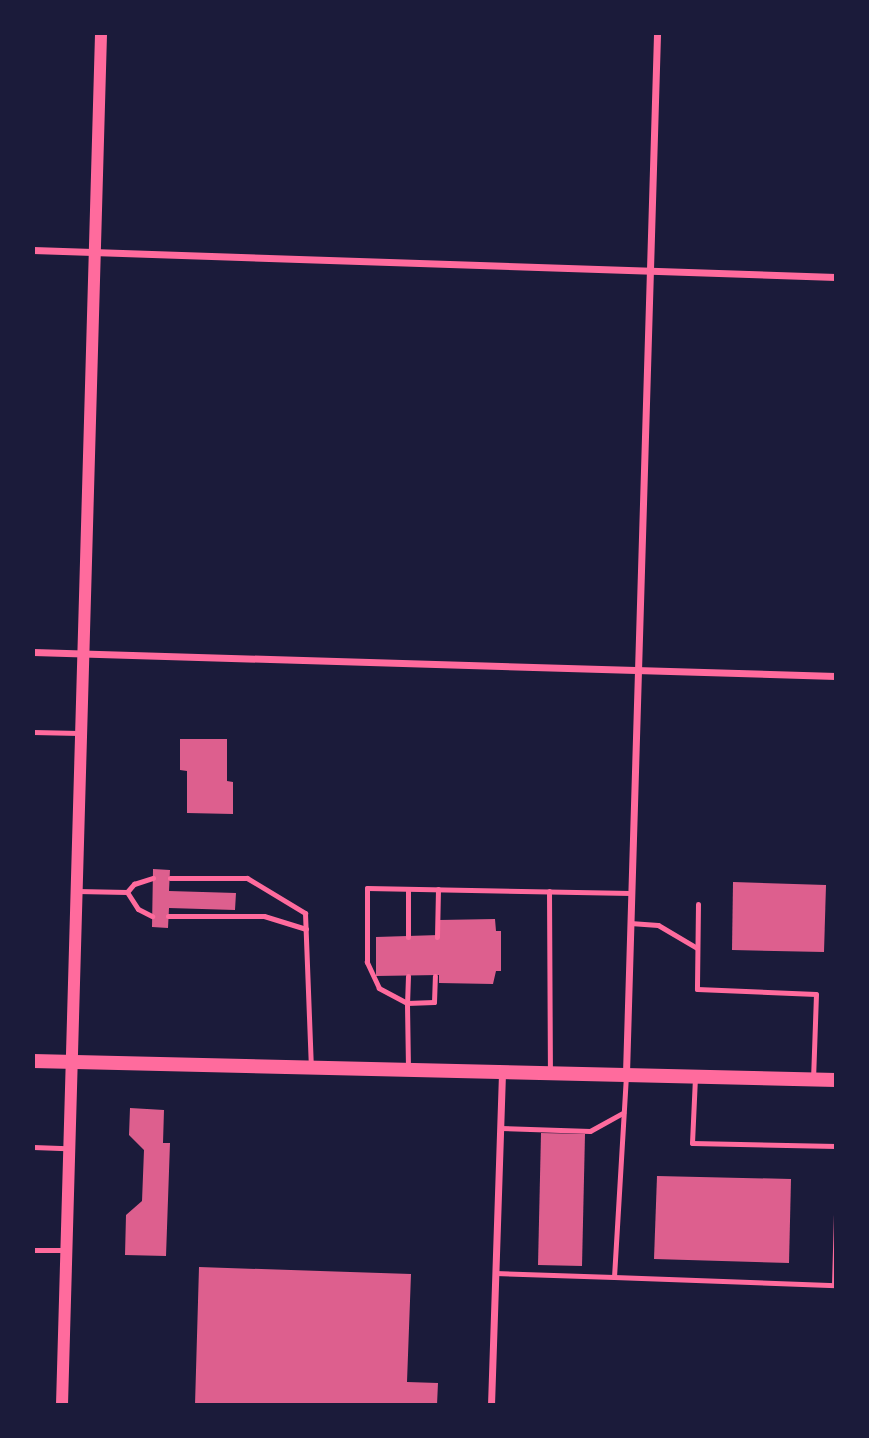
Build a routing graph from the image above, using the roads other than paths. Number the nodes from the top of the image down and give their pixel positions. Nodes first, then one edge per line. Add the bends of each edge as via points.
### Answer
1 (101, 33) edge
2 (657, 33) edge
3 (33, 250) edge
4 (94, 251) junction
5 (649, 271) junction
6 (836, 277) edge
7 (33, 652) edge
8 (83, 653) junction
9 (638, 670) junction
10 (836, 676) edge
11 (33, 732) edge
12 (80, 733) junction
13 (153, 878) dead end
14 (170, 878) dead end
15 (408, 889) junction
16 (438, 889) junction
17 (74, 891) junction
18 (549, 891) junction
19 (127, 892) junction
20 (631, 894) junction
21 (698, 904) dead end
22 (152, 916) dead end
23 (169, 916) dead end
24 (630, 923) junction
25 (306, 929) junction
26 (408, 937) dead end
27 (437, 937) dead end
28 (697, 948) junction
29 (408, 976) dead end
30 (435, 976) dead end
31 (407, 1003) junction
32 (33, 1061) edge
33 (69, 1062) junction
34 (311, 1067) junction
35 (408, 1068) junction
36 (502, 1070) junction
37 (550, 1071) junction
38 (626, 1073) junction
39 (695, 1077) junction
40 (813, 1079) junction
41 (836, 1080) edge
42 (623, 1114) junction
43 (500, 1128) junction
44 (836, 1146) edge
45 (33, 1147) edge
46 (66, 1148) junction
47 (836, 1216) edge
48 (33, 1250) edge
49 (65, 1250) junction
50 (495, 1273) junction
51 (614, 1277) junction
52 (835, 1285) edge
53 (62, 1405) edge
54 (491, 1405) edge

1 - 4 street
2 - 5 street
3 - 4 street
4 - 5 street
4 - 8 street
5 - 6 street
5 - 9 street
7 - 8 street
8 - 9 street
8 - 12 street
9 - 10 street
9 - 20 street
11 - 12 lane
12 - 17 street
13 - 19 lane via 134,884
14 - 25 lane via 247,878 305,913
15 - 16 lane
15 - 26 lane
15 - 31 lane via 367,888 367,962 379,988
16 - 18 lane
16 - 27 lane
17 - 19 lane
17 - 33 street
18 - 20 lane
18 - 37 lane
19 - 22 lane via 138,909
20 - 24 street
21 - 28 lane
23 - 25 lane via 264,916
24 - 28 lane via 659,925
24 - 38 street
25 - 34 lane
28 - 40 lane via 697,989 816,994
29 - 31 lane
30 - 31 lane via 434,1002
31 - 35 lane
32 - 33 main road
33 - 34 main road
33 - 46 street
34 - 35 main road
35 - 36 main road
36 - 37 main road
36 - 43 street
37 - 38 main road
38 - 39 main road
38 - 42 lane
39 - 40 main road
39 - 44 lane via 692,1143
40 - 41 main road
42 - 43 lane via 590,1131
42 - 51 lane
43 - 50 street
45 - 46 lane
46 - 49 street
47 - 52 lane
48 - 49 lane
49 - 53 street
50 - 51 lane
50 - 54 street
51 - 52 lane

